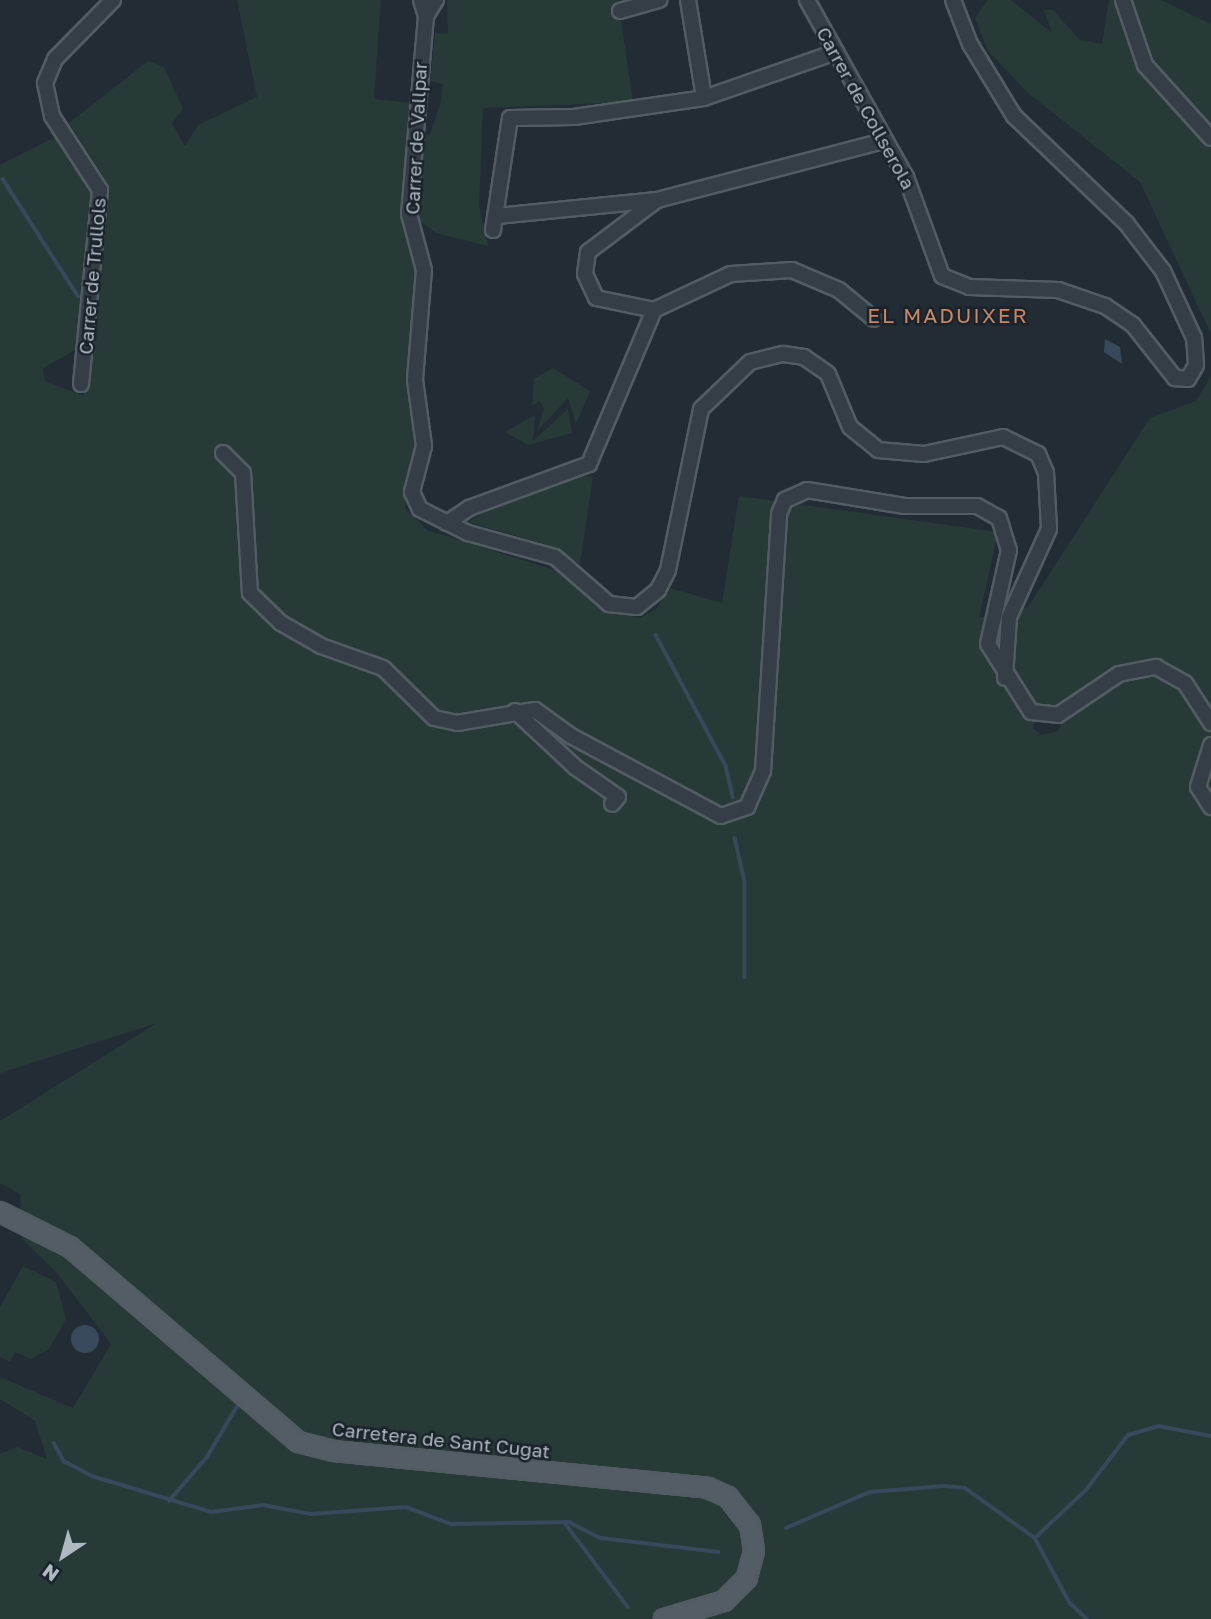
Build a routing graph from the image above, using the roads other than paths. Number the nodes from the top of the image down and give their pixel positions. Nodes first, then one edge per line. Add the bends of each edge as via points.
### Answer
1 (113, 0) edge
2 (421, 0) edge
3 (436, 0) edge
4 (659, 0) edge
5 (688, 0) edge
6 (807, 0) edge
7 (953, 0) edge
8 (1123, 0) edge
9 (620, 11) dead end
10 (426, 16) junction
11 (836, 52) junction
12 (704, 98) junction
13 (1211, 138) edge
14 (884, 141) junction
15 (657, 200) junction
16 (654, 310) junction
17 (874, 319) dead end
18 (81, 384) dead end
19 (223, 453) dead end
20 (447, 523) junction
21 (1005, 679) junction
22 (516, 711) junction
23 (1211, 723) edge
24 (1211, 745) edge
25 (612, 804) dead end
26 (1211, 807) edge
27 (0, 1203) edge
28 (0, 1212) edge
29 (664, 1619) edge
30 (693, 1619) edge

1 - 18 street, Carrer de Trullols via 55,59 45,83 52,116 100,190
2 - 10 street, Carrer de Vallpar
3 - 10 street
4 - 9 street
5 - 12 street
6 - 11 street, Carrer de Collserola
7 - 14 street, Carrer de Collserola via 970,44 1014,116 1126,223 1163,271 1194,338 1195,372 1188,379 1175,378 1133,325 1105,306 1043,288 958,285 942,276 932,258 916,197
8 - 13 street via 1145,65 1178,108
10 - 20 street, Carrer de Vallpar via 410,214 424,264 415,380 425,438 412,492 420,509
11 - 12 street
11 - 14 street, Carrer de Collserola
12 - 15 street via 574,117 510,118 507,123 495,223
14 - 15 street
15 - 16 street via 597,240 584,264 596,298
16 - 17 street via 731,274 792,270 839,290
16 - 20 street via 589,464 469,508
19 - 22 street via 243,472 249,587 260,607 310,642 383,668 434,718 457,723
20 - 21 street, Carrer de Vallpar via 555,557 615,606 643,605 664,581 691,436 709,398 750,362 794,355 828,374 850,427 878,450 924,454 1003,437 1038,454 1047,481 1049,529 1009,617
21 - 22 street via 987,635 1009,550 999,518 977,506 905,506 815,488 780,506 765,671 765,761 743,811 715,813 571,736 536,710
21 - 23 street via 1026,709 1051,717 1119,674 1156,667 1185,683
22 - 25 street via 575,767 618,797
24 - 26 street via 1198,787
27 - 30 main road, Carretera de Sant Cugat via 85,1250 304,1436 709,1481 730,1489 756,1520 760,1567 740,1599
28 - 29 main road, Carretera de Sant Cugat via 70,1247 298,1442 333,1451 708,1489 728,1497 750,1525 754,1551 747,1578 724,1601

